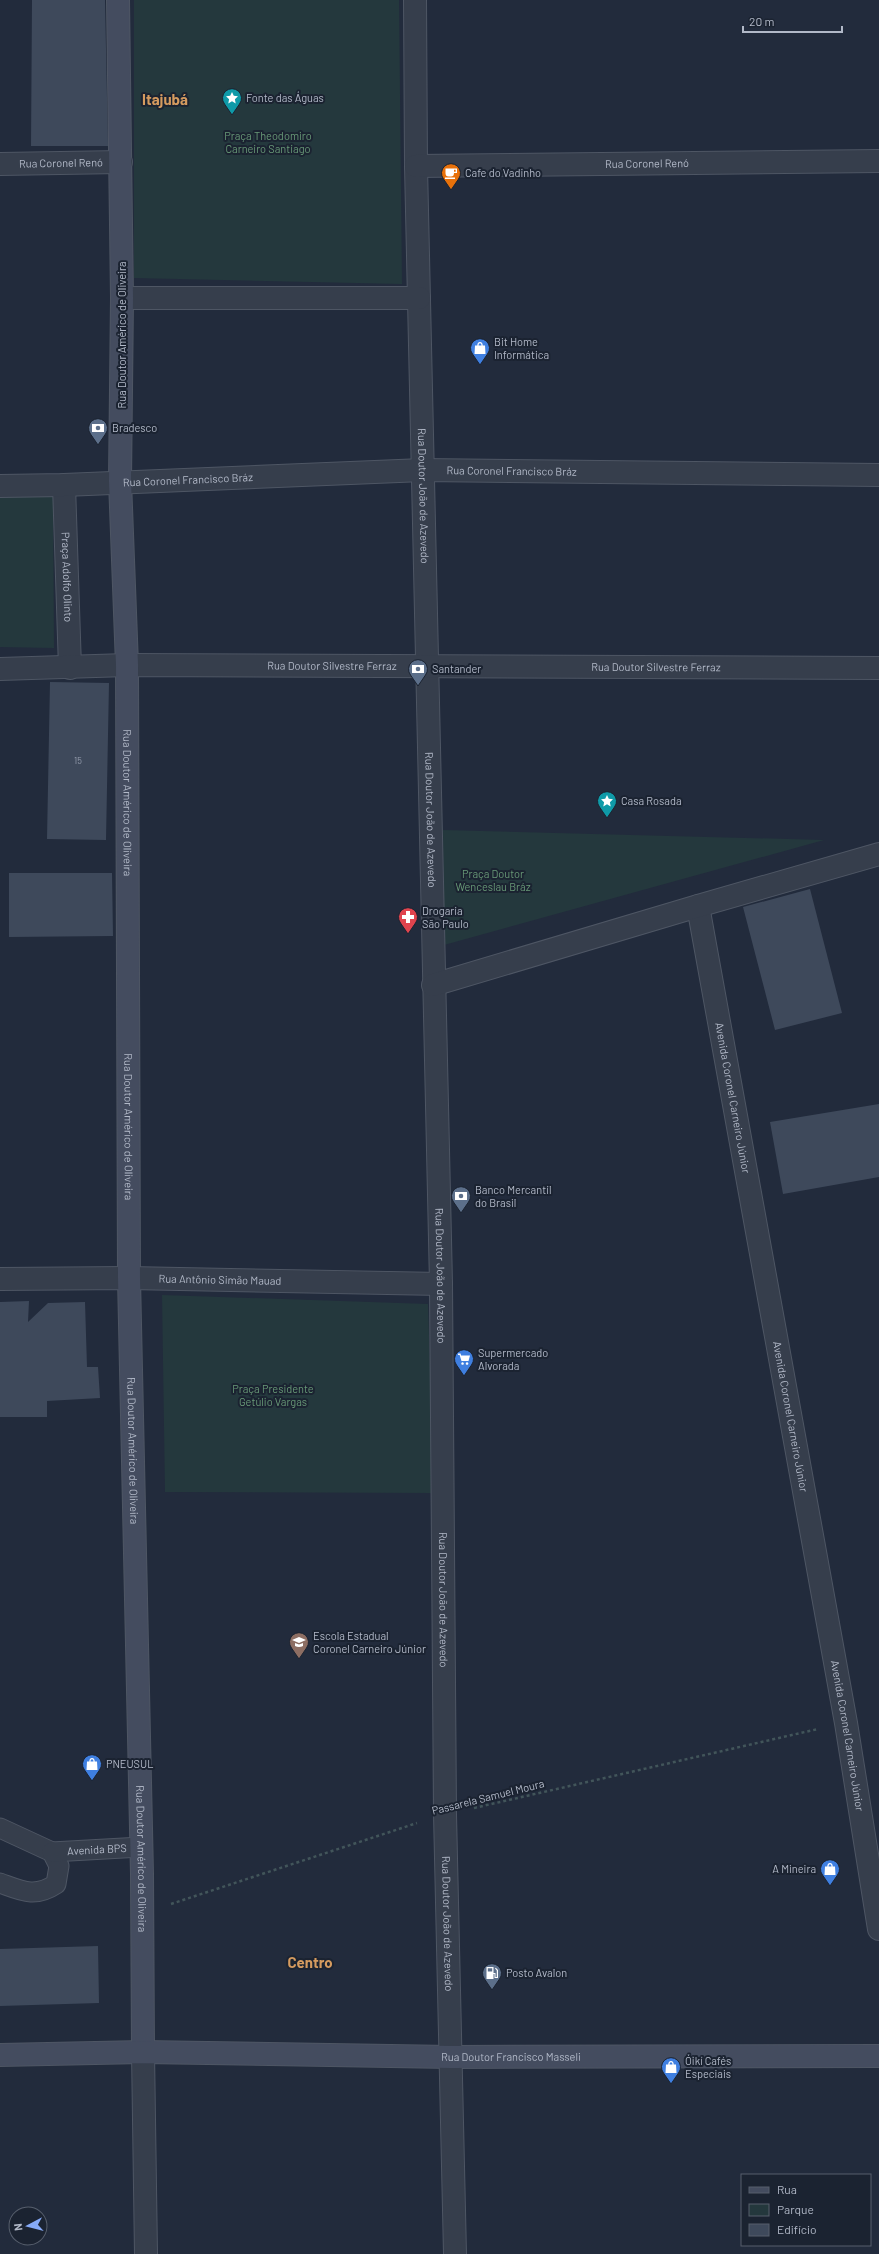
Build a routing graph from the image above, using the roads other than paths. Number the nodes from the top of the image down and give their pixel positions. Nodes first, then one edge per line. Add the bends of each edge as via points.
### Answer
1 (118, 0) edge
2 (415, 0) edge
3 (121, 162) junction
4 (879, 162) edge
5 (0, 164) edge
6 (416, 166) junction
7 (122, 298) junction
8 (419, 298) junction
9 (423, 470) junction
10 (879, 475) edge
11 (120, 481) junction
12 (64, 485) junction
13 (0, 486) edge
14 (127, 665) junction
15 (427, 666) junction
16 (70, 668) junction
17 (879, 668) edge
18 (0, 669) edge
19 (879, 854) edge
20 (698, 906) junction
21 (433, 985) junction
22 (129, 1278) junction
23 (0, 1279) edge
24 (441, 1284) junction
25 (0, 1828) edge
26 (141, 1847) junction
27 (52, 1852) junction
28 (0, 1883) edge
29 (879, 1929) edge
30 (143, 2052) junction
31 (0, 2055) edge
32 (879, 2056) edge
33 (451, 2057) junction
34 (146, 2254) edge
35 (455, 2254) edge

1 - 3 main road, Rua Doutor Américo de Oliveira
2 - 6 street
3 - 5 street, Rua Coronel Renó
3 - 7 main road, Rua Doutor Américo de Oliveira
4 - 6 street, Rua Coronel Renó
6 - 8 street
7 - 8 street
7 - 11 main road, Rua Doutor Américo de Oliveira
8 - 9 street, Rua Doutor João de Azevedo
9 - 10 street, Rua Coronel Francisco Bráz
9 - 11 street, Rua Coronel Francisco Bráz
9 - 15 street, Rua Doutor João de Azevedo
11 - 12 street, Rua Coronel Francisco Bráz
11 - 14 main road, Rua Doutor Américo de Oliveira
12 - 13 street, Rua Coronel Francisco Bráz
12 - 16 street, Praça Adolfo Olinto
14 - 15 street, Rua Doutor Silvestre Ferraz
14 - 16 street, Rua Doutor Silvestre Ferraz
14 - 22 main road, Rua Doutor Américo de Oliveira
15 - 17 street, Rua Doutor Silvestre Ferraz
15 - 21 street, Rua Doutor João de Azevedo
16 - 18 street, Rua Doutor Silvestre Ferraz
19 - 20 street
20 - 21 street
20 - 29 street, Avenida Coronel Carneiro Júnior via 846,1723
21 - 24 street, Rua Doutor João de Azevedo
22 - 23 street, Rua Antônio Simão Mauad
22 - 24 street, Rua Antônio Simão Mauad
22 - 26 main road, Rua Doutor Américo de Oliveira
24 - 33 street, Rua Doutor João de Azevedo via 445,1814
25 - 27 lane, Avenida BPS
26 - 27 lane, Avenida BPS
26 - 30 main road, Rua Doutor Américo de Oliveira
27 - 28 lane, Avenida BPS via 59,1866 56,1884 46,1890 29,1893
30 - 31 main road, Rua Doutor Francisco Masseli
30 - 33 main road, Rua Doutor Francisco Masseli
30 - 34 street, Rua Doutor Américo de Oliveira
32 - 33 main road, Rua Doutor Francisco Masseli
33 - 35 street, Rua Doutor João de Azevedo

